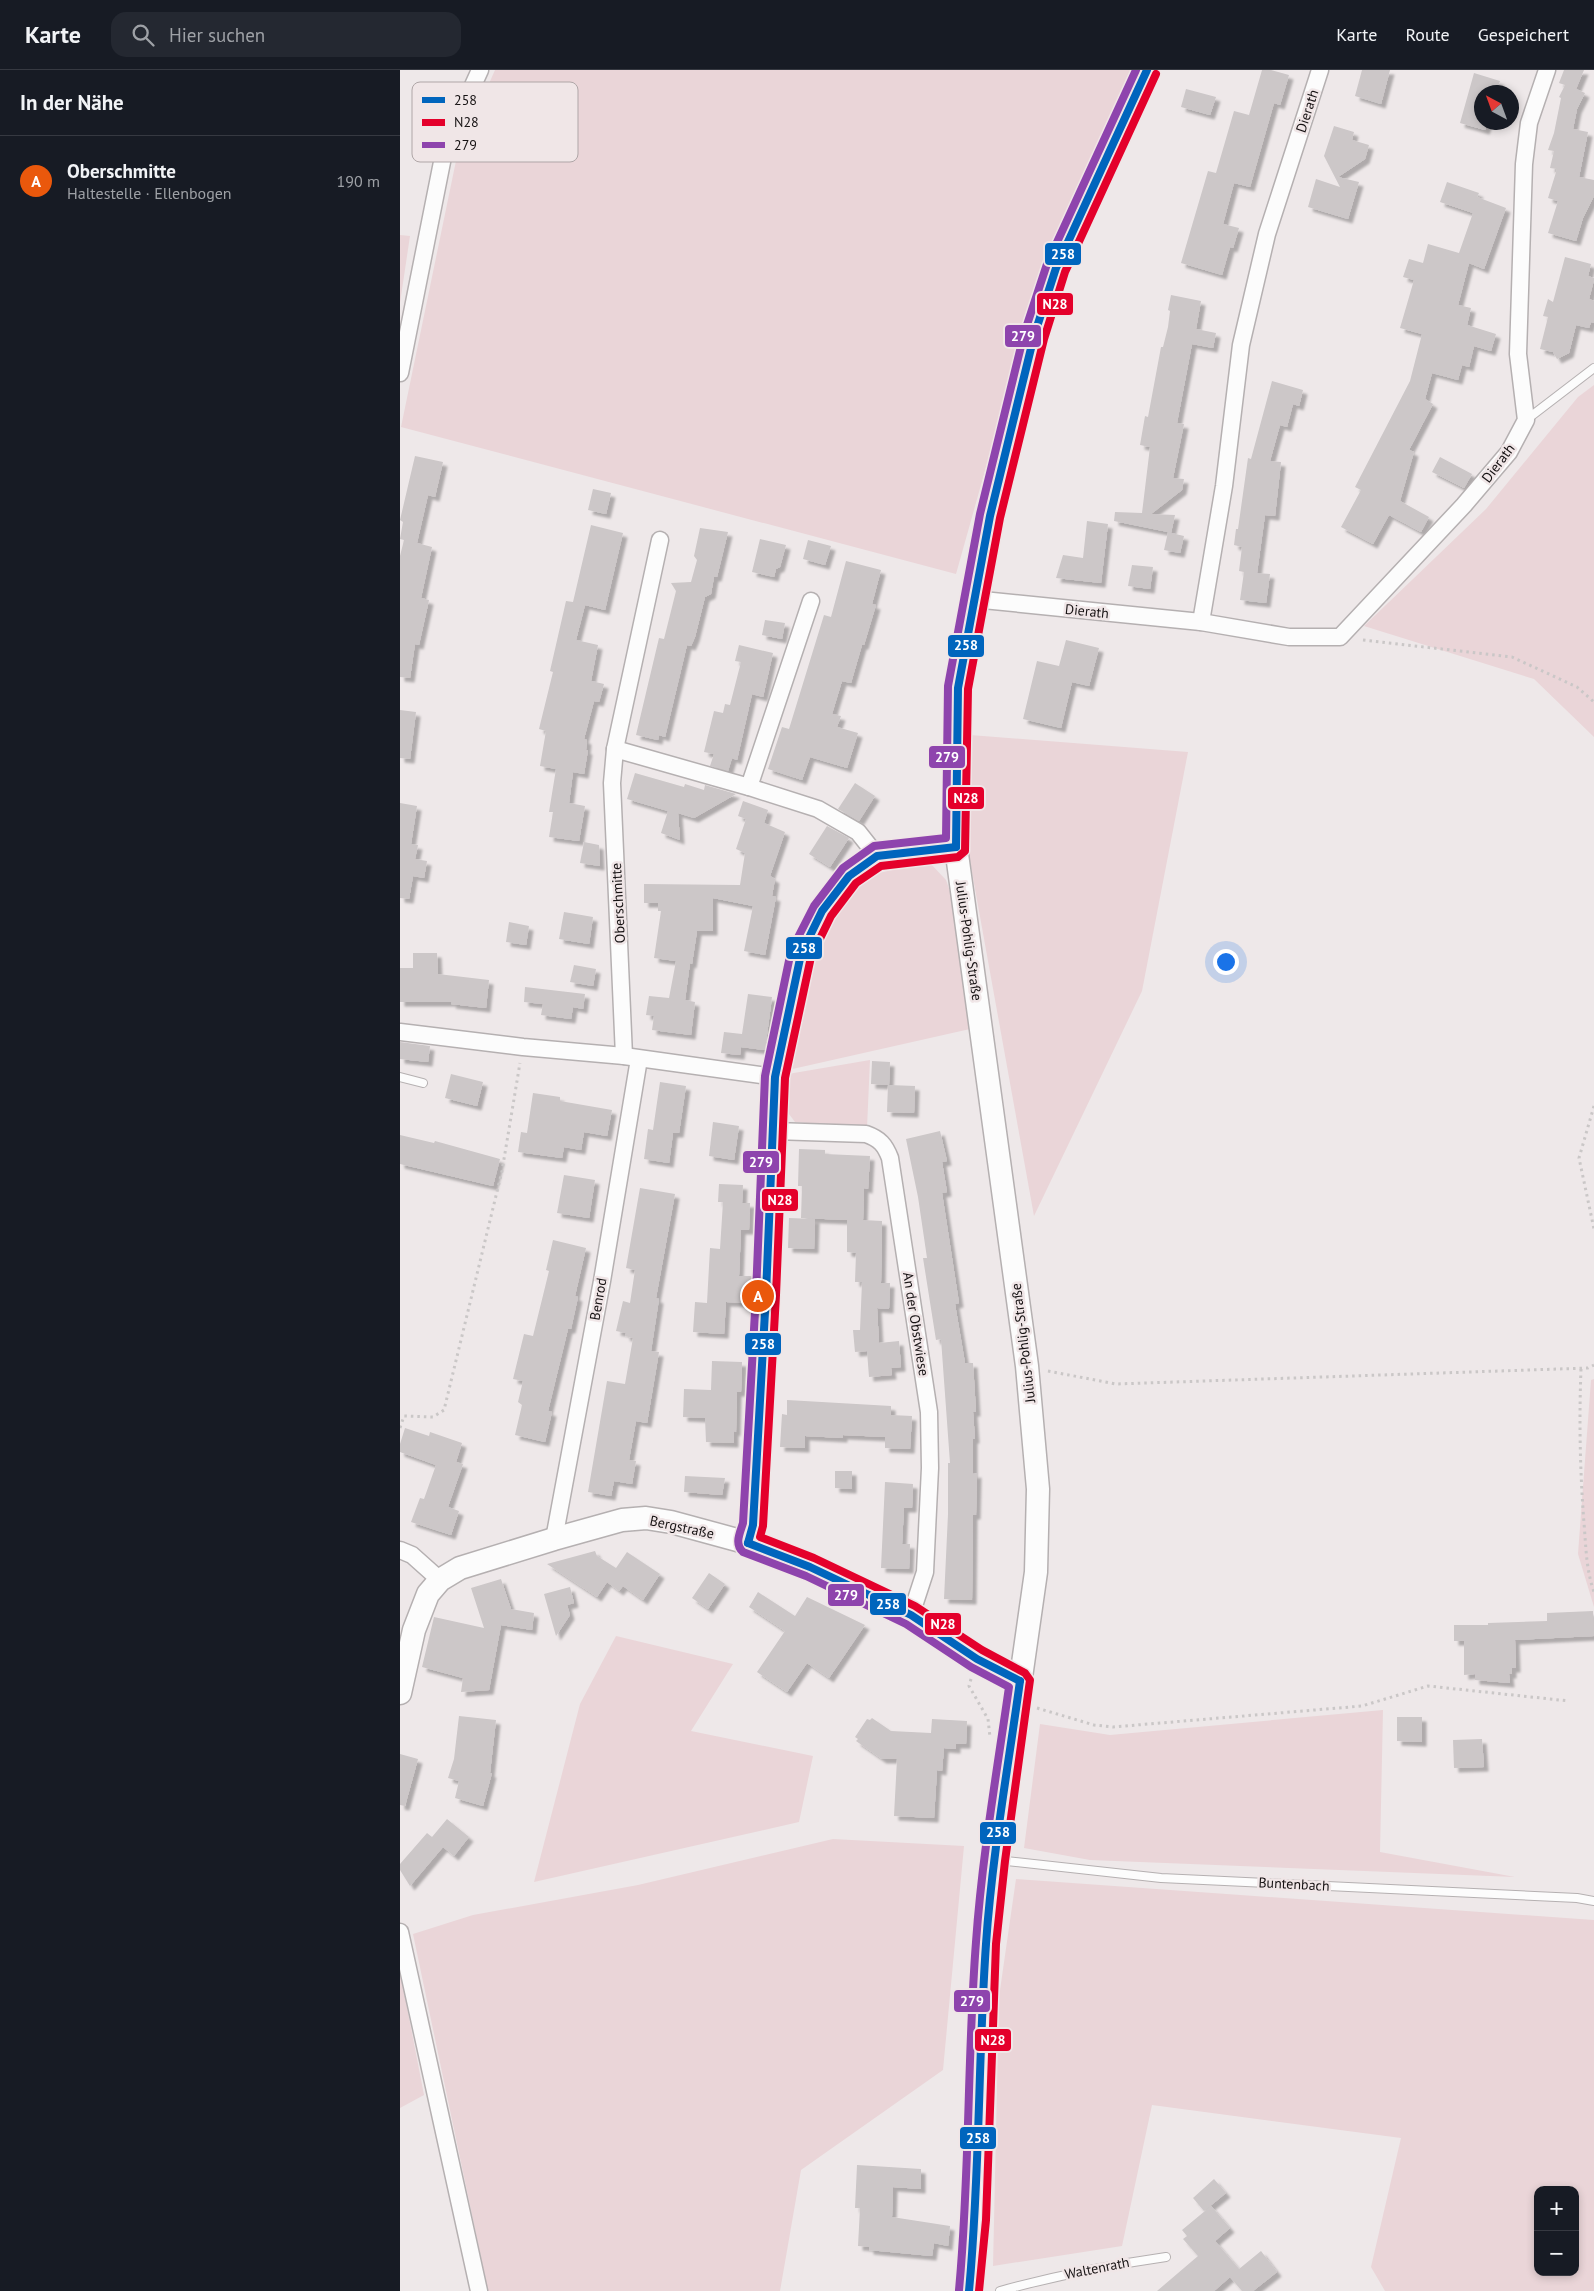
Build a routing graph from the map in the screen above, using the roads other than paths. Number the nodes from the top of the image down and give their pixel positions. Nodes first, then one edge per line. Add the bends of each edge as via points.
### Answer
1 (480, 70) edge
2 (1147, 70) edge
3 (1320, 70) edge
4 (1547, 70) edge
5 (475, 82) edge
6 (442, 162) edge
7 (1594, 368) edge
8 (400, 373) edge
9 (1526, 420) junction
10 (660, 540) dead end
11 (973, 599) junction
12 (811, 601) dead end
13 (1201, 622) junction
14 (614, 749) junction
15 (749, 787) junction
16 (956, 847) junction
17 (877, 856) junction
18 (400, 1032) edge
19 (632, 1057) junction
20 (400, 1077) edge
21 (775, 1077) junction
22 (423, 1083) dead end
23 (774, 1130) junction
24 (554, 1539) junction
25 (748, 1543) junction
26 (400, 1550) edge
27 (440, 1580) junction
28 (911, 1615) junction
29 (1019, 1691) junction
30 (400, 1693) edge
31 (996, 1849) junction
32 (1594, 1901) edge
33 (400, 1932) edge
34 (1166, 2257) dead end
35 (1014, 2289) edge
36 (478, 2291) edge
37 (968, 2291) edge
38 (1000, 2291) edge

1 - 5 street
2 - 11 street, Julius-Pohlig-Straße via 1056,268 1034,336
3 - 13 street, Dierath via 1267,234 1241,345 1224,486
4 - 9 street via 1529,123 1524,164 1518,354
6 - 8 street
7 - 9 lane
9 - 13 street, Dierath via 1509,452 1464,506 1340,637 1289,637
10 - 14 street, Oberschmitte
11 - 13 street, Dierath
11 - 16 street, Julius-Pohlig-Straße via 958,688
12 - 15 street
14 - 15 street
14 - 19 street, Oberschmitte via 612,783
15 - 17 street via 818,809 858,832
16 - 17 street
16 - 29 street, Julius-Pohlig-Straße via 1027,1366 1038,1489 1036,1572
17 - 21 street via 849,876 822,911 801,954
18 - 19 street
19 - 21 street
19 - 24 street, Benrod via 602,1281
20 - 22 lane
21 - 23 street
23 - 25 street via 754,1515
23 - 28 street, An der Obstwiese via 866,1134 878,1139 890,1158 929,1412 925,1572
24 - 25 street, Bergstraße via 622,1520 646,1518
24 - 27 street, Bergstraße via 460,1568
25 - 28 street, Bergstraße via 810,1566
26 - 27 street via 412,1555
27 - 30 street, Bergstraße via 428,1594 414,1630
28 - 29 street, Bergstraße
29 - 31 street, Julius-Pohlig-Straße
31 - 32 lane, Buntenbach via 1161,1878
31 - 37 street, Julius-Pohlig-Straße via 986,1943 976,2220
33 - 36 street
34 - 35 lane, Waltenrath via 1114,2264
35 - 38 lane, Waltenrath

